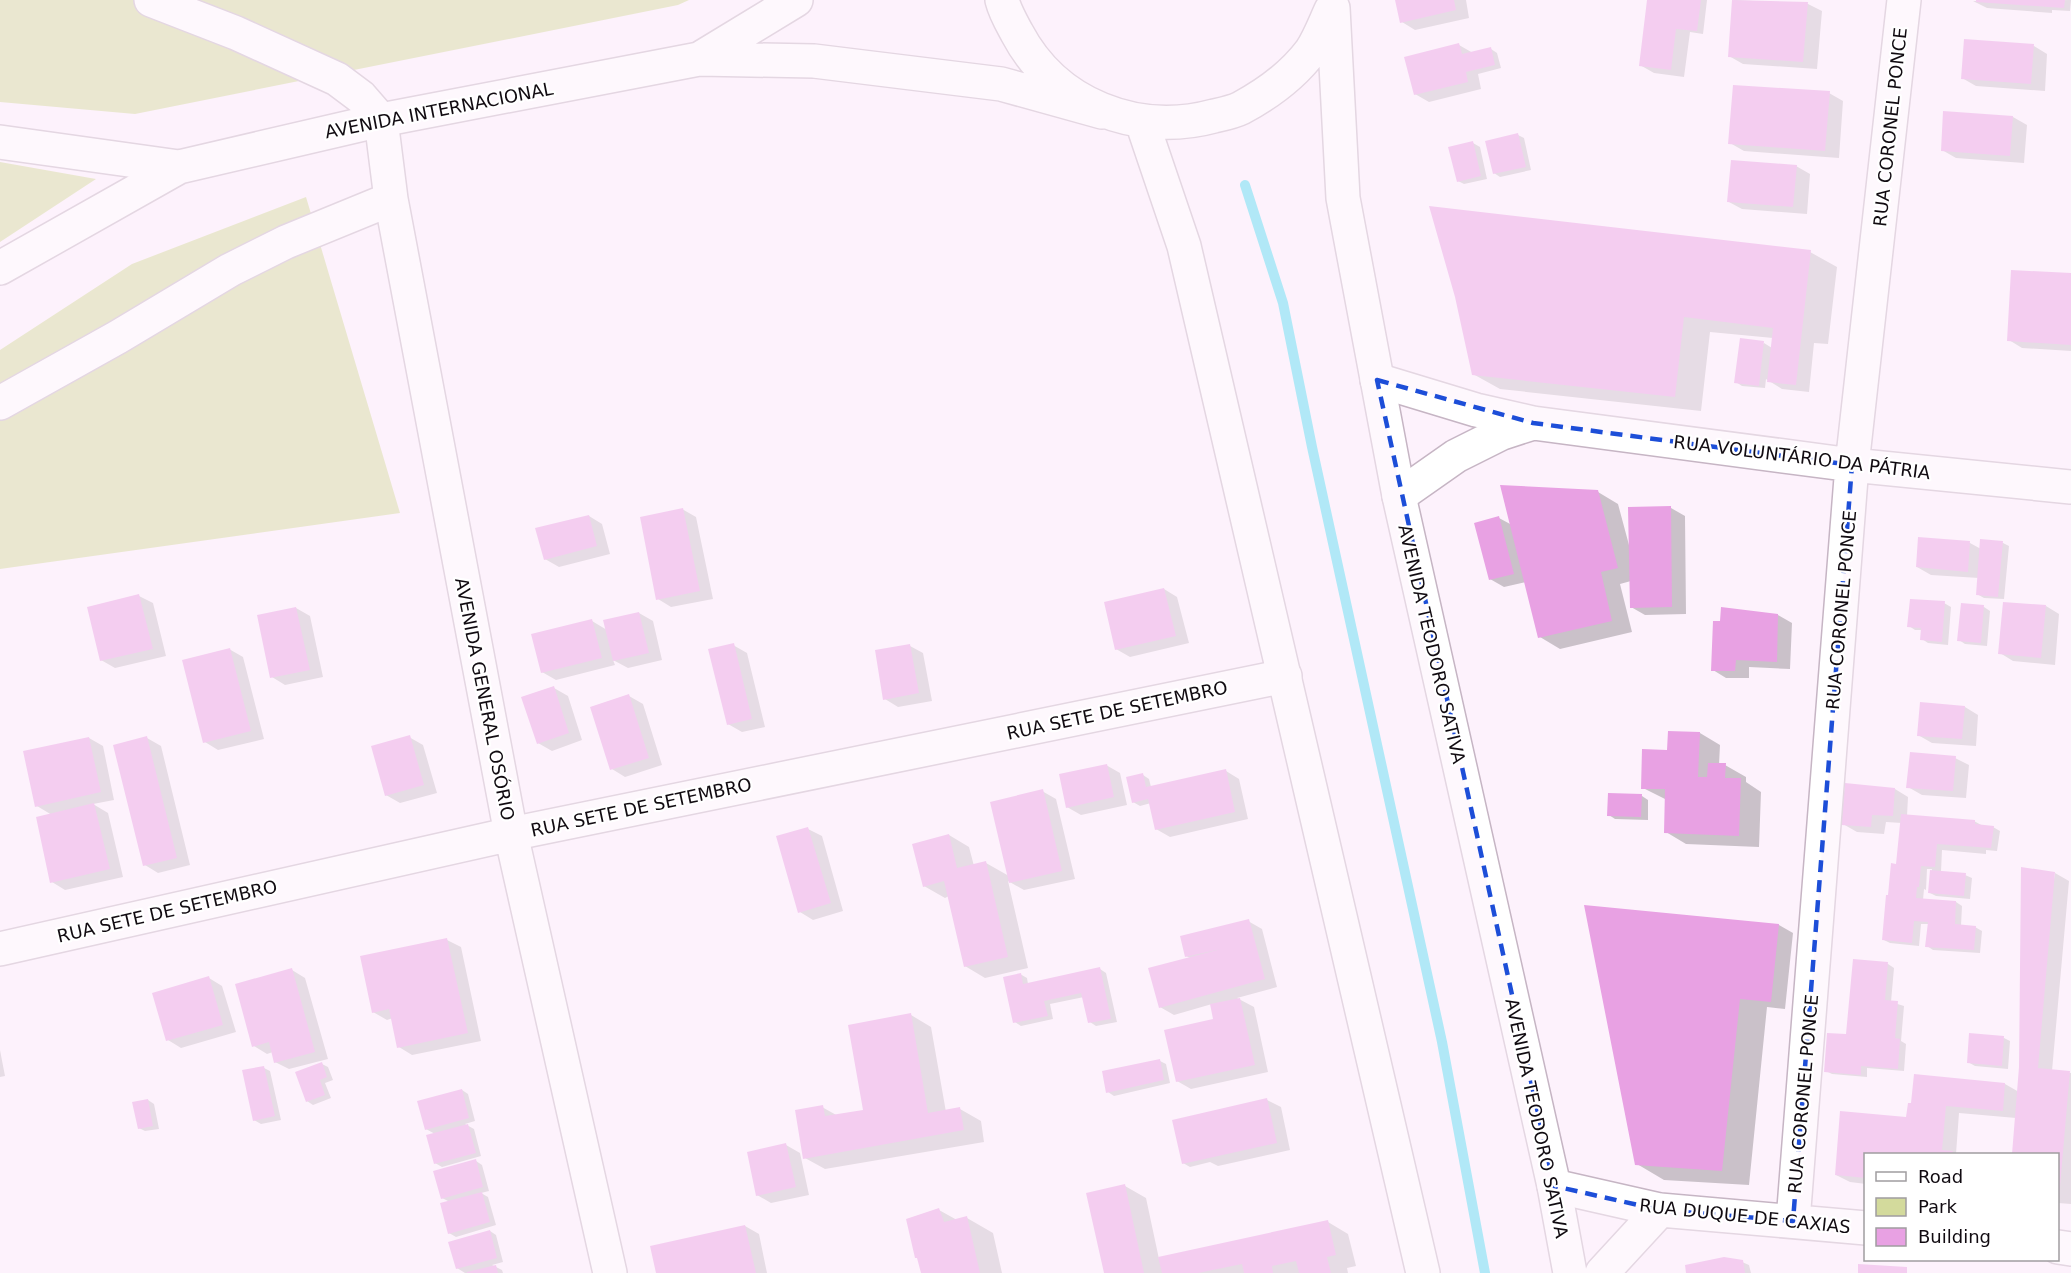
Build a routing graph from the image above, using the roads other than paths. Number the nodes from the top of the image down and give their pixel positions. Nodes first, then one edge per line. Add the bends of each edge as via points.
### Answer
1 (151, 0) edge
2 (796, 0) edge
3 (1002, 0) edge
4 (1904, 0) edge
5 (1333, 4) edge
6 (699, 59) junction
7 (1102, 111) junction
8 (381, 120) junction
9 (1143, 122) junction
10 (0, 142) edge
11 (179, 167) junction
12 (391, 199) junction
13 (0, 268) edge
14 (1377, 381) junction
15 (0, 404) edge
16 (1533, 423) junction
17 (1852, 465) junction
18 (2071, 487) edge
19 (1399, 496) junction
20 (1285, 676) junction
21 (511, 834) junction
22 (0, 949) edge
23 (1554, 1186) junction
24 (1660, 1210) junction
25 (1793, 1221) junction
26 (1864, 1228) edge
27 (610, 1273) edge
28 (1423, 1273) edge
29 (1570, 1273) edge
30 (1602, 1273) edge

1 - 8 street via 337,79 361,97
2 - 6 street, AVENIDA INTERNACIONAL
3 - 7 street via 1027,52 1060,87
4 - 17 street, RUA CORONEL PONCE
5 - 9 street via 1311,50 1279,85 1238,109 1193,122
5 - 14 street, AVENIDA TEODORO SATIVA via 1343,198
6 - 7 street, AVENIDA INTERNACIONAL via 814,61 1001,84
6 - 8 street, AVENIDA INTERNACIONAL
7 - 9 street
8 - 11 street, AVENIDA INTERNACIONAL
8 - 12 street, AVENIDA GENERAL OSÓRIO
9 - 20 street via 1184,246
10 - 11 street, AVENIDA INTERNACIONAL
11 - 13 street, AVENIDA INTERNACIONAL
12 - 15 street via 286,242 230,270
12 - 21 street, AVENIDA GENERAL OSÓRIO
14 - 16 street, RUA VOLUNTÁRIO DA PÁTRIA
14 - 19 street, AVENIDA TEODORO SATIVA
16 - 17 street, RUA VOLUNTÁRIO DA PÁTRIA
16 - 19 street via 1502,433 1456,456
17 - 18 street, RUA VOLUNTÁRIO DA PÁTRIA
17 - 25 street, RUA CORONEL PONCE
19 - 23 street, AVENIDA TEODORO SATIVA
20 - 21 street, RUA SETE DE SETEMBRO
20 - 28 street
21 - 22 street, RUA SETE DE SETEMBRO
21 - 27 street, AVENIDA GENERAL OSÓRIO
23 - 24 street, RUA DUQUE DE CAXIAS
23 - 29 street, AVENIDA TEODORO SATIVA
24 - 25 street, RUA DUQUE DE CAXIAS
24 - 30 street
25 - 26 street, RUA DUQUE DE CAXIAS

